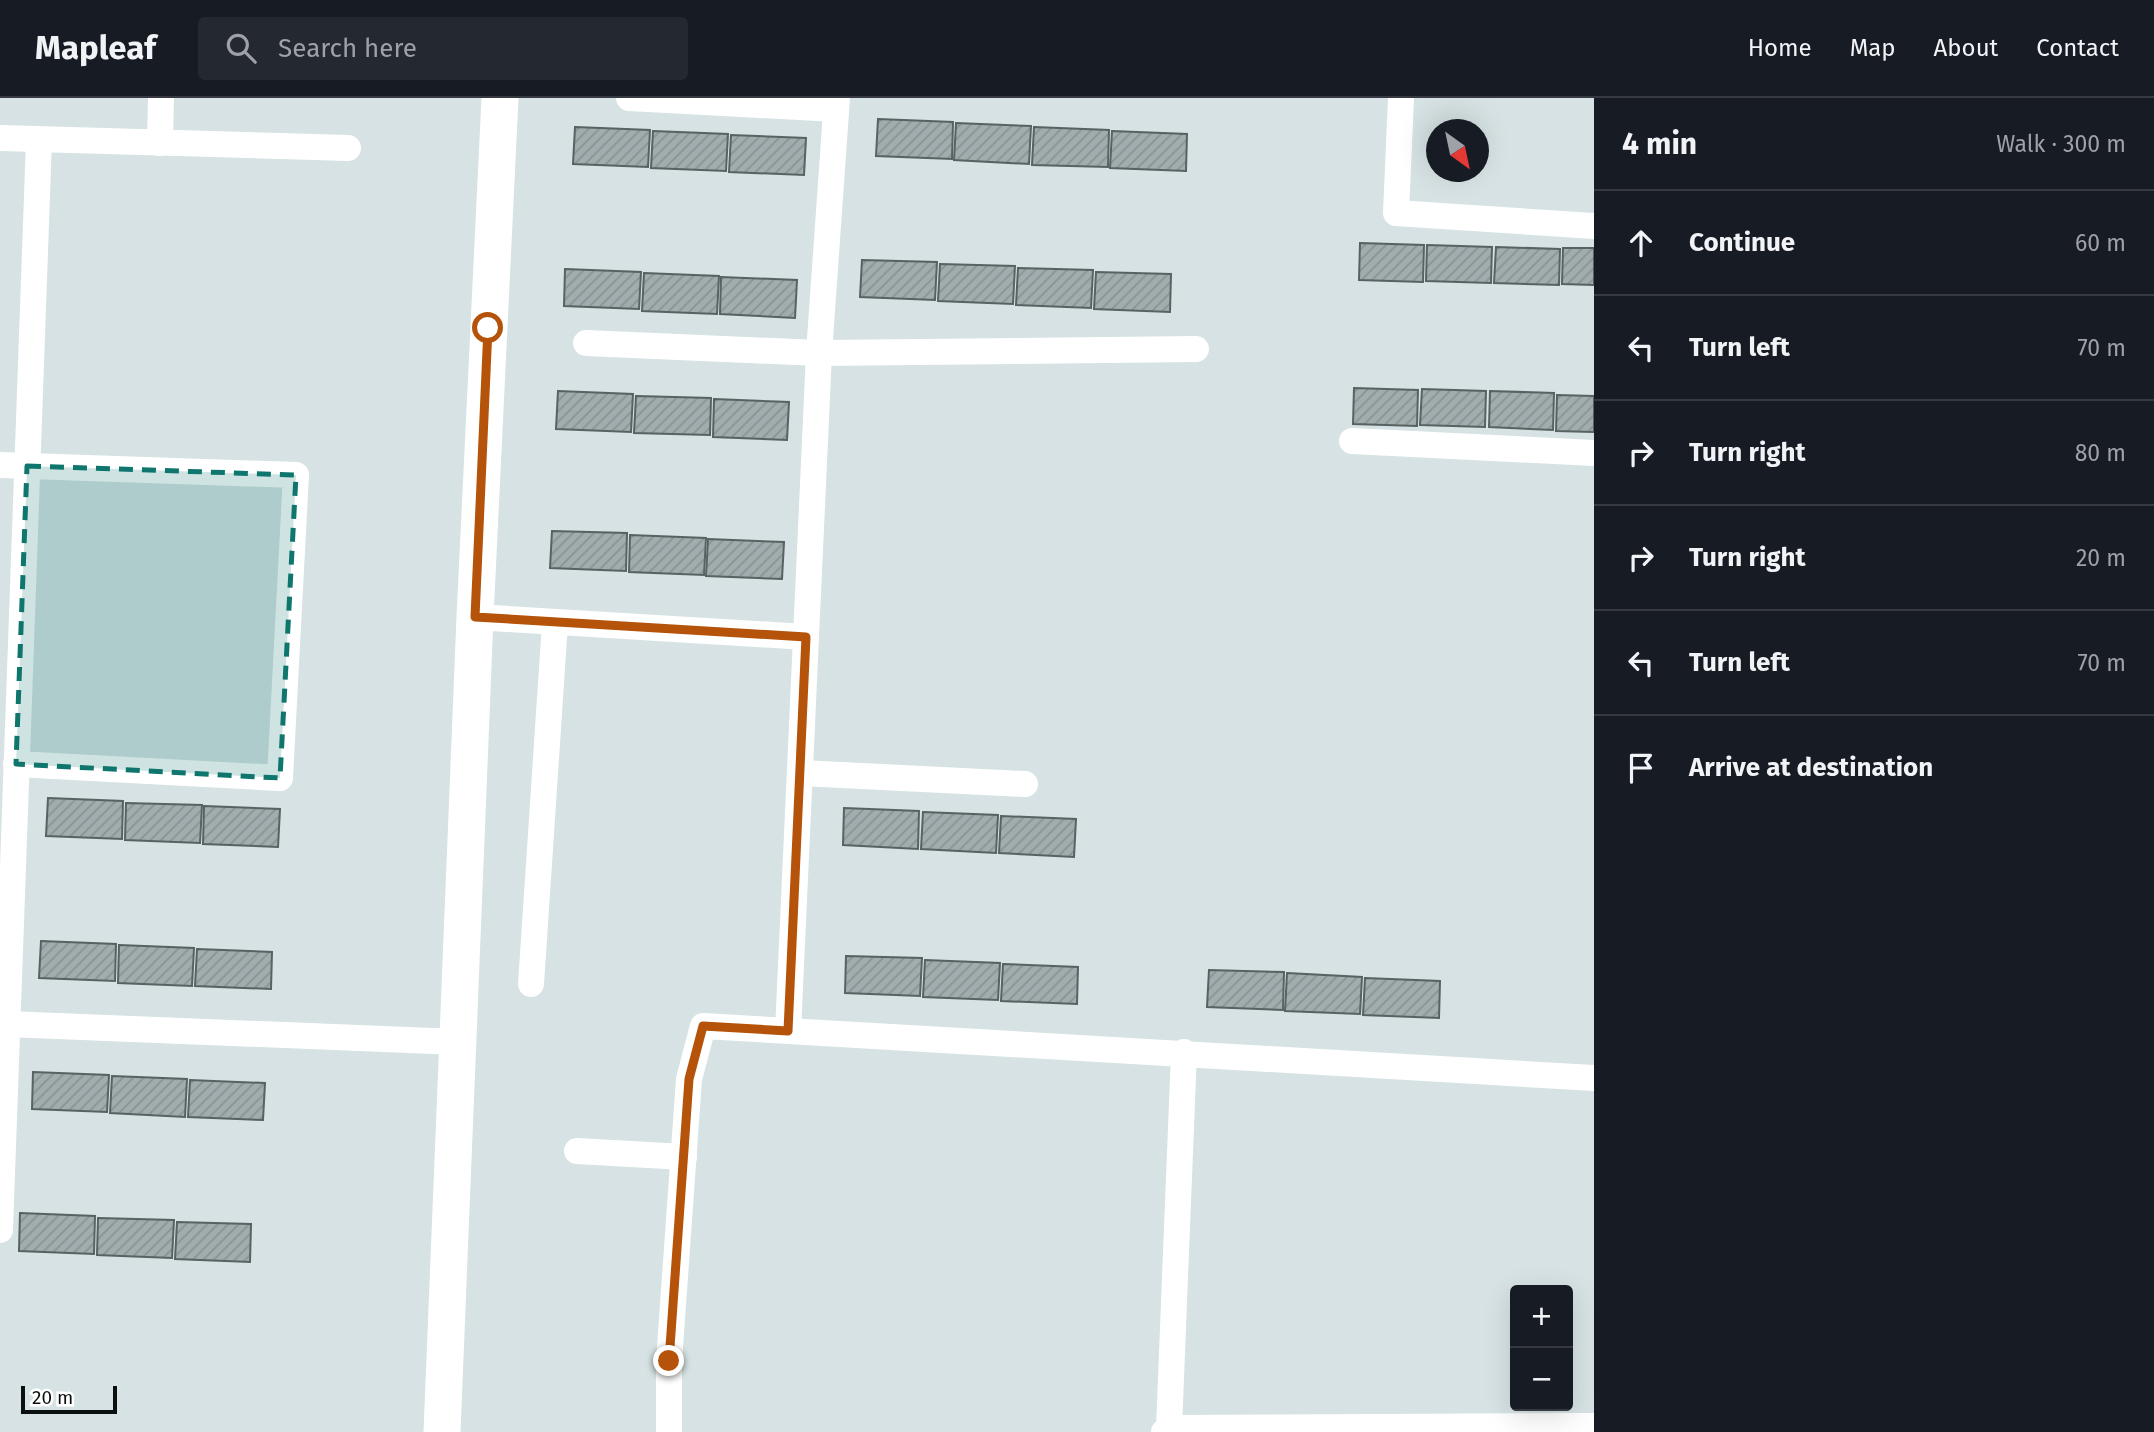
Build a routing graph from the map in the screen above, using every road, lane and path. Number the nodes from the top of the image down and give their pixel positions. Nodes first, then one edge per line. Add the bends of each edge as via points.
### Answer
1 (161, 98) edge
2 (500, 98) edge
3 (629, 98) edge
4 (1401, 98) edge
5 (836, 104) edge
6 (0, 138) edge
7 (38, 139) junction
8 (160, 143) junction
9 (348, 148) dead end
10 (1594, 226) edge
11 (586, 343) dead end
12 (1196, 349) dead end
13 (820, 353) junction
14 (1352, 441) dead end
15 (1594, 453) edge
16 (0, 465) edge
17 (27, 466) junction
18 (475, 617) junction
19 (555, 623) junction
20 (806, 637) junction
21 (16, 764) junction
22 (801, 773) junction
23 (1025, 784) dead end
24 (531, 984) dead end
25 (7, 1024) junction
26 (788, 1031) junction
27 (458, 1042) junction
28 (1184, 1052) junction
29 (1594, 1078) edge
30 (577, 1151) dead end
31 (684, 1157) junction
32 (0, 1230) edge
33 (1594, 1426) edge
34 (1166, 1430) edge
35 (442, 1432) edge
36 (669, 1432) edge

1 - 8 street
2 - 18 street
3 - 5 street
4 - 10 street via 1396,213
5 - 13 street
6 - 7 street
7 - 8 street
7 - 17 street
8 - 9 street
11 - 13 street
12 - 13 street
13 - 20 street
14 - 15 street
16 - 17 street
17 - 21 street
17 - 21 street via 296,475 281,778
18 - 19 street
18 - 27 street
19 - 20 street
19 - 24 street
20 - 22 street
21 - 25 street
22 - 23 street
22 - 26 street
25 - 27 street
25 - 32 street
26 - 28 street
26 - 31 street via 703,1026 689,1079
27 - 35 street
28 - 29 street
28 - 34 street
30 - 31 street
31 - 36 street via 669,1361
33 - 34 street

